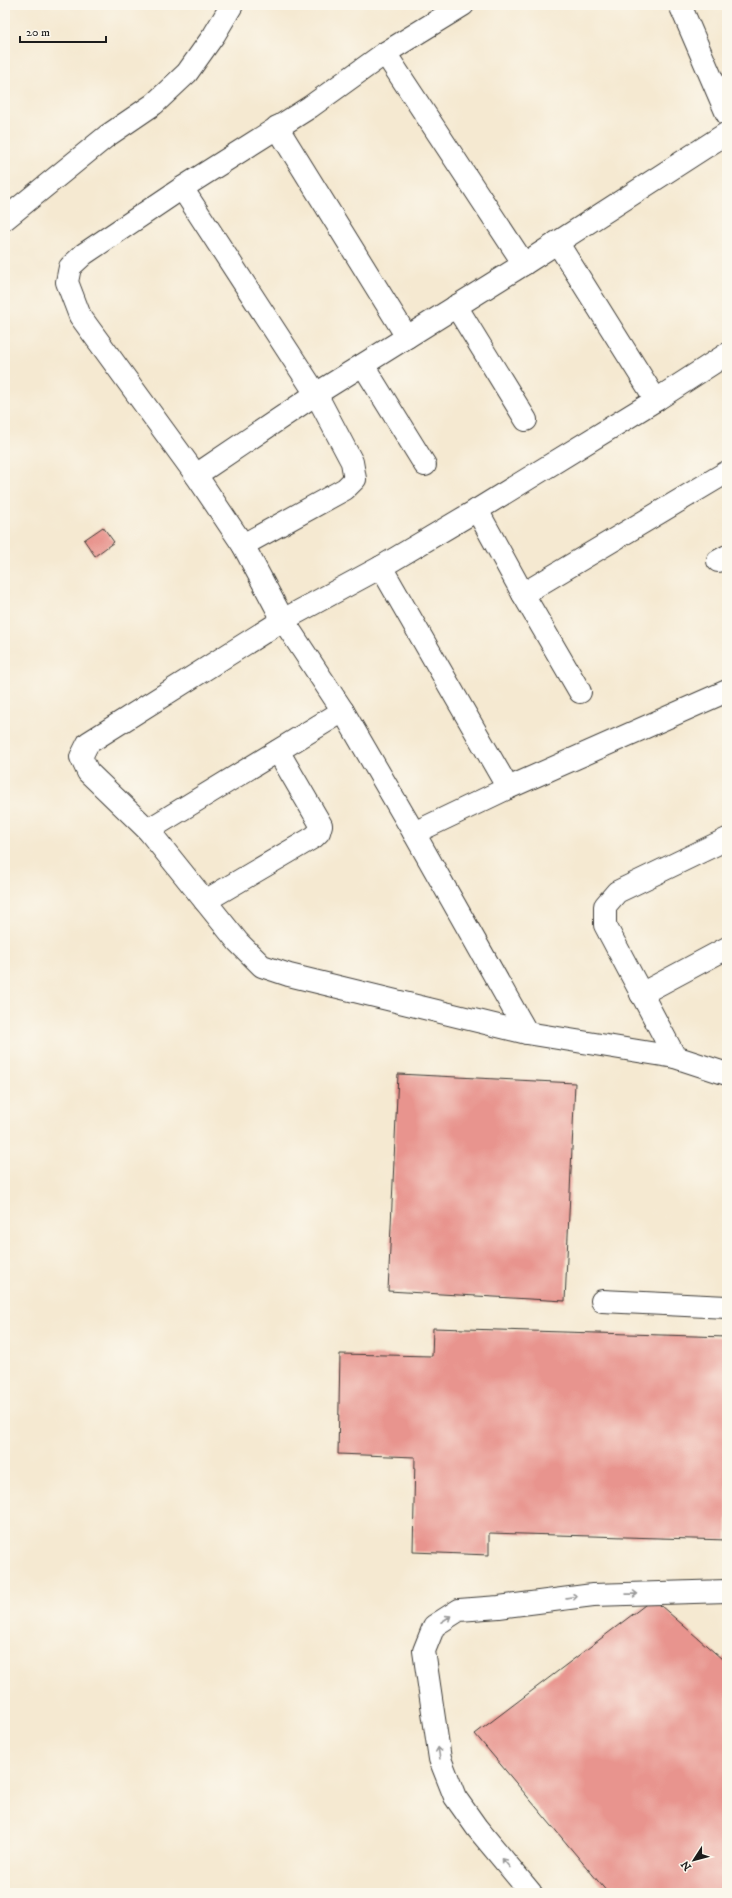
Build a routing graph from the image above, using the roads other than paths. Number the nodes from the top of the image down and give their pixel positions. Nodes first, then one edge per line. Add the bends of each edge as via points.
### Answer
1 (232, 5) edge
2 (463, 5) edge
3 (680, 5) edge
4 (385, 53) junction
5 (727, 114) edge
6 (277, 127) junction
7 (727, 133) edge
8 (182, 188) junction
9 (5, 219) edge
10 (557, 242) junction
11 (524, 264) junction
12 (456, 306) junction
13 (407, 337) junction
14 (727, 354) edge
15 (363, 364) junction
16 (316, 394) junction
17 (656, 400) junction
18 (526, 420) dead end
19 (425, 466) dead end
20 (727, 472) edge
21 (196, 475) junction
22 (477, 510) junction
23 (243, 545) junction
24 (381, 567) junction
25 (523, 594) junction
26 (283, 620) junction
27 (727, 691) edge
28 (580, 692) dead end
29 (343, 711) junction
30 (278, 751) junction
31 (508, 788) junction
32 (148, 830) junction
33 (414, 833) junction
34 (727, 839) edge
35 (205, 901) junction
36 (727, 948) edge
37 (641, 994) junction
38 (526, 1033) junction
39 (675, 1057) junction
40 (727, 1074) edge
41 (602, 1301) dead end
42 (727, 1307) edge
43 (727, 1591) edge
44 (531, 1893) edge

1 - 9 street via 187,72 154,104 107,136
2 - 4 street
3 - 5 street
4 - 6 street via 310,107
4 - 11 street
6 - 8 street
6 - 13 street
7 - 10 street
8 - 16 street
8 - 21 street via 84,254 70,267 67,282 80,316
10 - 11 street
10 - 17 street
11 - 12 street
12 - 13 street
12 - 18 street
13 - 15 street
14 - 17 street
15 - 16 street
15 - 19 street
16 - 21 street
16 - 23 street via 352,462 355,479 345,489
17 - 22 street
20 - 25 street
21 - 23 street
22 - 24 street
22 - 25 street
23 - 26 street
24 - 26 street
24 - 31 street
25 - 28 street
26 - 29 street
26 - 32 street via 88,743 81,757 88,772
27 - 31 street
29 - 30 street
29 - 33 street
30 - 32 street
30 - 35 street via 322,824 319,832
31 - 33 street
32 - 35 street
33 - 38 street
34 - 37 street via 617,892 605,906 605,925
35 - 38 street via 238,942 262,966 289,975
36 - 37 street
37 - 39 street
38 - 39 street
39 - 40 street
41 - 42 street
44 -> 43 street via 455,1797 440,1759 424,1651 434,1626 459,1610 593,1594

